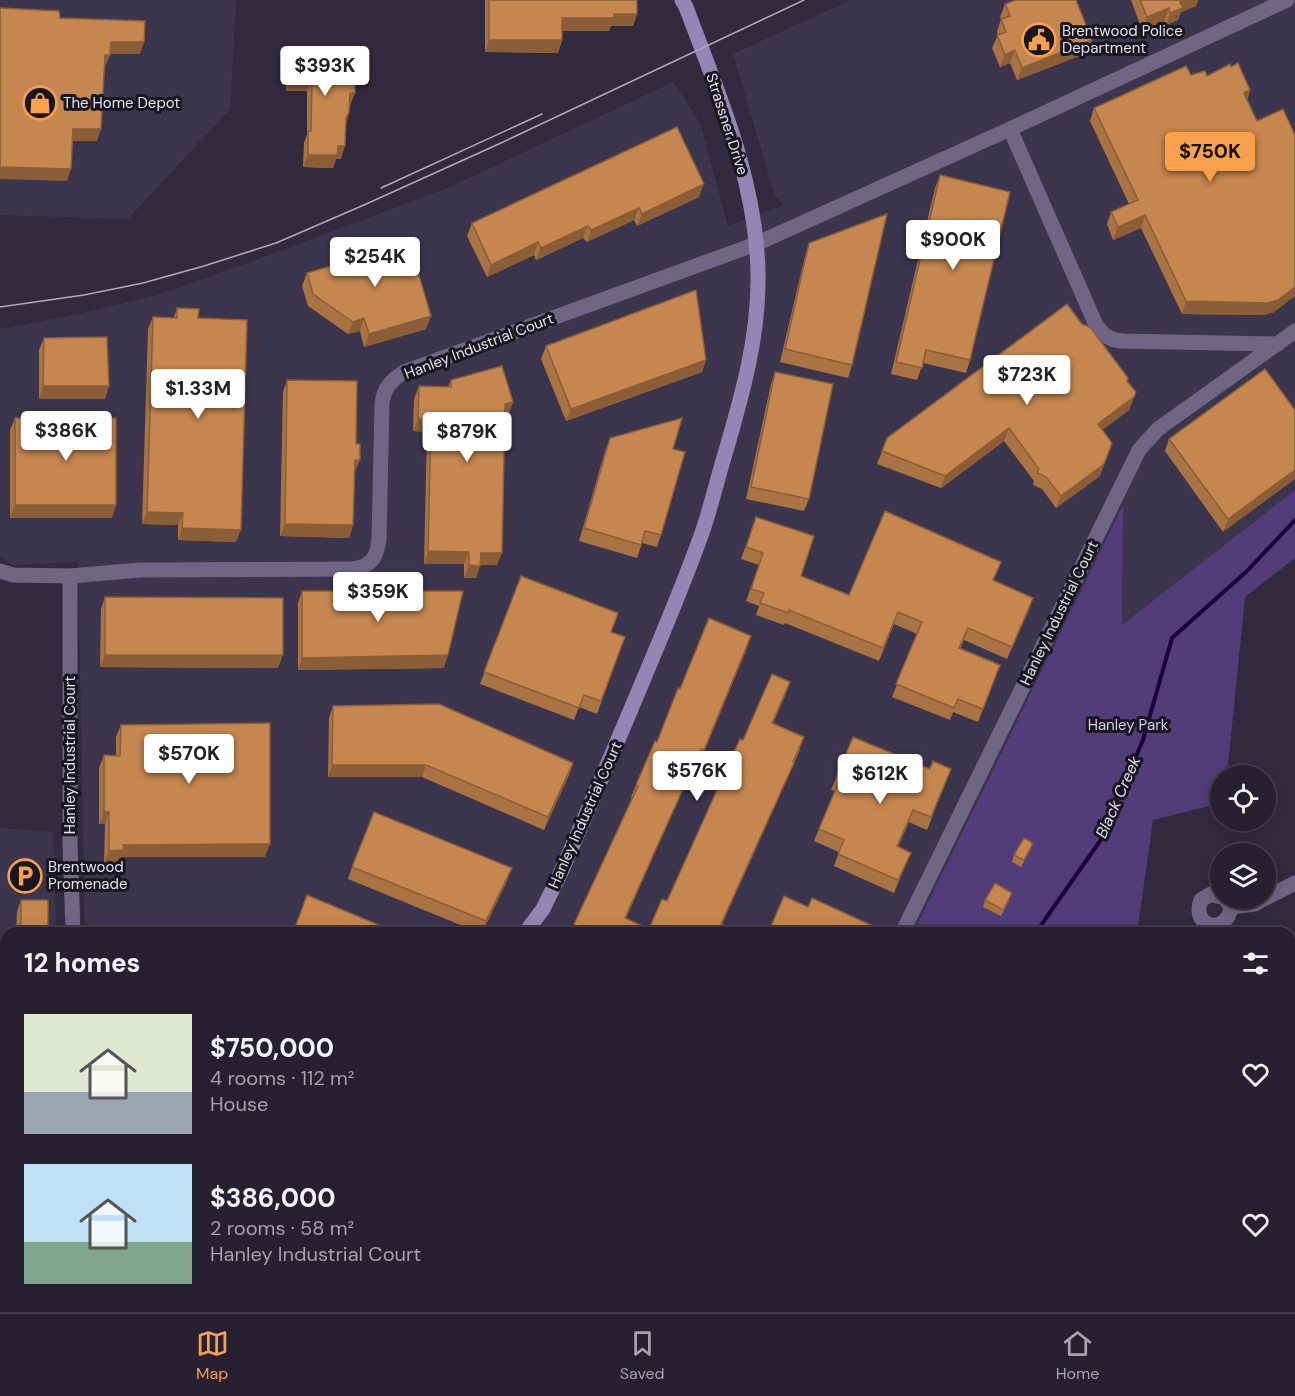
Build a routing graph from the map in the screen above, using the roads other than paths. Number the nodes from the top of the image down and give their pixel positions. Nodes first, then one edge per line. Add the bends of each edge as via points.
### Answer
1 (1287, 0) edge
2 (685, 2) edge
3 (1010, 129) junction
4 (756, 244) junction
5 (1295, 331) edge
6 (1278, 344) junction
7 (0, 571) edge
8 (70, 576) junction
9 (1295, 883) edge
10 (1276, 893) edge
11 (73, 927) edge
12 (530, 927) edge
13 (905, 927) edge

1 - 3 street, Hanley Industrial Court
2 - 4 street, Strassner Drive via 740,161
3 - 4 street, Hanley Industrial Court
3 - 6 street via 1096,325 1108,338
4 - 8 street, Hanley Industrial Court via 393,379 381,404 378,548 363,567 140,570
4 - 12 street, Hanley Industrial Court via 757,307 747,369 703,531 679,597 566,861 543,909
5 - 6 street, Hanley Industrial Court
6 - 13 street, Hanley Industrial Court via 1158,429 1139,450
7 - 8 street, Hanley Industrial Court via 13,575
8 - 11 street, Hanley Industrial Court
9 - 10 street

